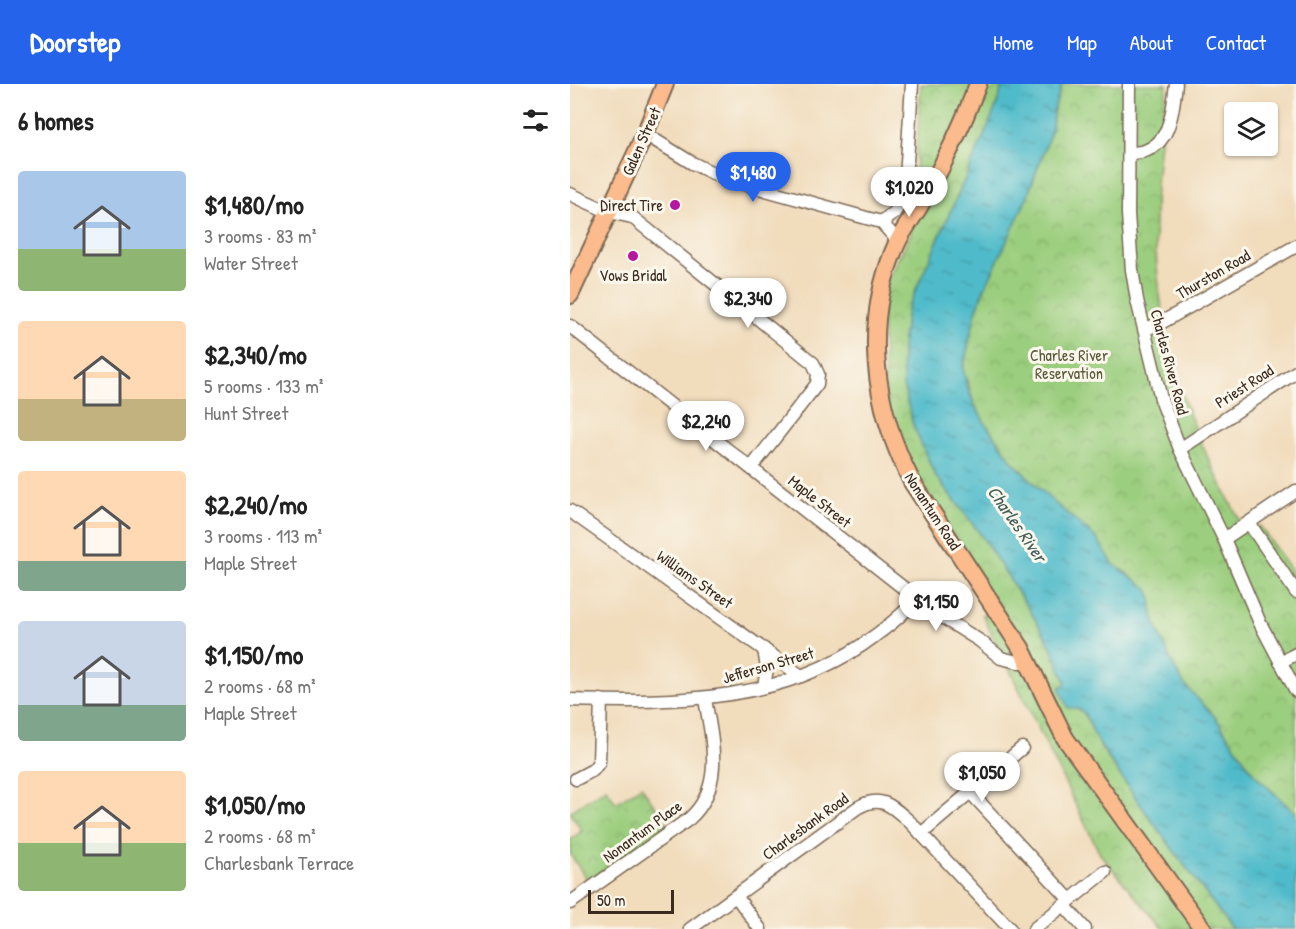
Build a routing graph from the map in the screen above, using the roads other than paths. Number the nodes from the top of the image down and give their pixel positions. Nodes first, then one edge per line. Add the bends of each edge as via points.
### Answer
1 (912, 84) edge
2 (978, 84) edge
3 (1129, 84) edge
4 (1176, 84) edge
5 (662, 85) edge
6 (645, 134) junction
7 (1129, 153) junction
8 (918, 192) junction
9 (570, 194) edge
10 (609, 212) junction
11 (881, 222) junction
12 (898, 241) junction
13 (1296, 246) edge
14 (570, 295) edge
15 (570, 326) edge
16 (1145, 329) junction
17 (1296, 372) edge
18 (1180, 449) junction
19 (751, 468) junction
20 (1296, 491) edge
21 (570, 511) edge
22 (1249, 523) junction
23 (1224, 539) junction
24 (1296, 592) edge
25 (916, 598) junction
26 (764, 649) junction
27 (1296, 654) edge
28 (1028, 661) junction
29 (1280, 662) junction
30 (801, 676) junction
31 (764, 687) junction
32 (1296, 691) edge
33 (705, 699) junction
34 (570, 700) edge
35 (600, 700) junction
36 (1022, 748) dead end
37 (576, 779) dead end
38 (970, 792) junction
39 (921, 834) junction
40 (1105, 872) dead end
41 (736, 896) junction
42 (570, 903) edge
43 (1067, 903) junction
44 (690, 929) edge
45 (760, 929) edge
46 (1010, 929) edge
47 (1034, 929) edge
48 (1085, 929) edge
49 (1203, 929) edge

1 - 8 street via 906,168 907,183
2 - 8 main road, Nonantum Road via 961,127
3 - 7 street, Charles River Road
4 - 7 street via 1166,133 1149,149
5 - 6 main road, Galen Street
6 - 10 main road, Galen Street
6 - 11 street via 692,164 723,178
7 - 16 street, Charles River Road via 1132,270
8 - 11 street
8 - 12 main road, Nonantum Road
9 - 10 street
10 - 14 main road, Galen Street
10 - 19 street via 632,217 813,363 817,384
11 - 12 street
12 - 28 main road, Nonantum Road via 881,291 876,336 877,379 887,425 912,482
13 - 16 street, Thurston Road
15 - 19 street, Maple Street
16 - 18 street, Charles River Road via 1161,399
17 - 18 street, Priest Road
18 - 23 street, Charles River Road
19 - 25 street, Maple Street
20 - 22 street
21 - 26 street, Williams Street
22 - 23 street
22 - 24 street
23 - 29 street, Charles River Road
25 - 28 street, Maple Street via 1001,658
25 - 30 street, Jefferson Street via 898,618 855,650
26 - 30 street, Williams Street
26 - 31 street
27 - 29 street
28 - 49 main road, Nonantum Road via 1074,751
29 - 32 street, Charles River Road
30 - 31 street, Jefferson Street
31 - 33 street, Jefferson Street
33 - 35 street, Jefferson Street
33 - 42 street, Nonantum Place via 714,758 704,801 689,819
34 - 35 street, Jefferson Street
35 - 37 street via 597,767
36 - 38 street
38 - 39 street
38 - 43 street
39 - 41 street, Charlesbank Road via 886,803 871,801
39 - 46 street, Charlesbank Road
40 - 43 street
41 - 44 street, Charlesbank Road
41 - 45 street
43 - 47 street
43 - 48 street

